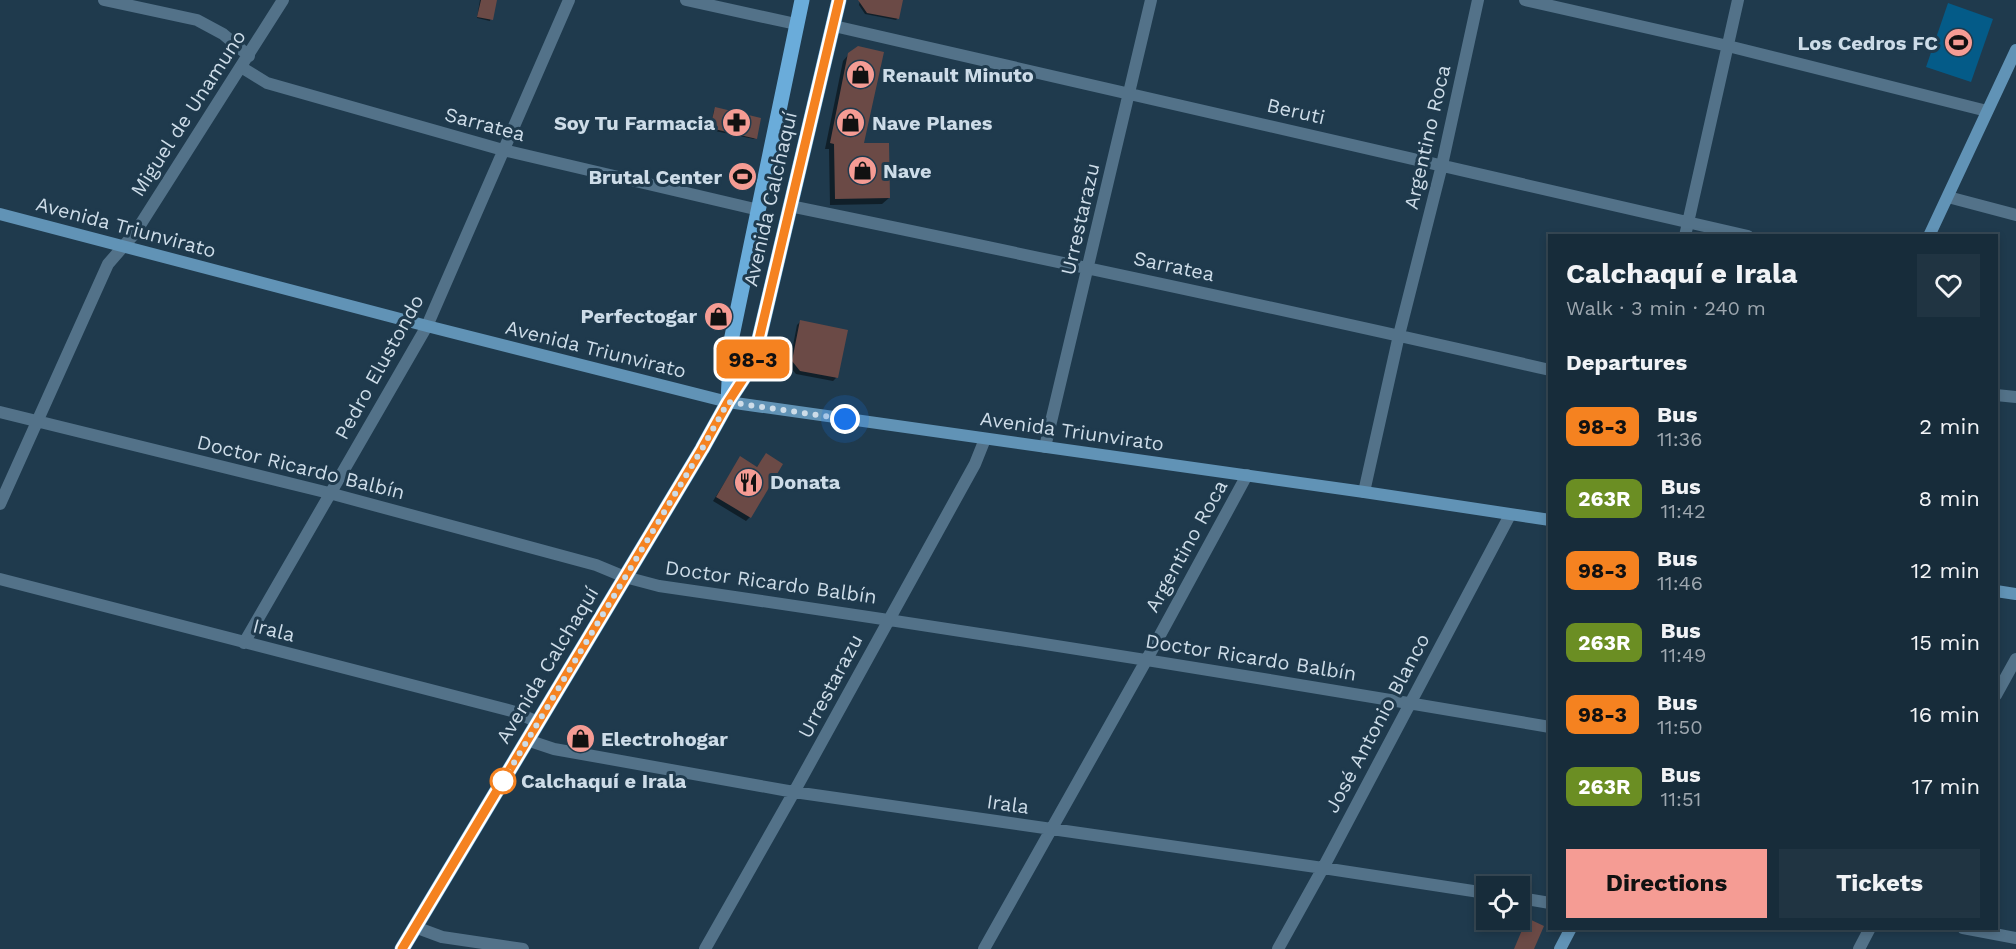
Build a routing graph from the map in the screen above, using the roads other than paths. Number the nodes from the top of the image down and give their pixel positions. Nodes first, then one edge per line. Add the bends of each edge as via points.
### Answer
1 (104, 0) edge
2 (283, 0) edge
3 (569, 0) edge
4 (686, 0) edge
5 (802, 0) edge
6 (839, 0) edge
7 (1151, 0) edge
8 (1478, 0) edge
9 (1525, 0) edge
10 (1738, 0) edge
11 (796, 24) junction
12 (834, 26) junction
13 (1728, 46) junction
14 (2016, 50) edge
15 (249, 56) junction
16 (241, 67) junction
17 (1130, 93) junction
18 (1988, 111) junction
19 (503, 150) junction
20 (1442, 165) junction
21 (1948, 196) junction
22 (789, 206) junction
23 (759, 210) junction
24 (0, 214) edge
25 (2016, 215) edge
26 (1688, 222) junction
27 (1685, 234) edge
28 (1739, 234) edge
29 (1930, 234) edge
30 (122, 246) junction
31 (1089, 267) junction
32 (427, 326) junction
33 (1399, 335) junction
34 (1548, 370) edge
35 (1998, 395) edge
36 (2016, 397) edge
37 (728, 402) junction
38 (0, 411) edge
39 (36, 421) junction
40 (986, 439) junction
41 (1045, 447) junction
42 (1247, 476) junction
43 (1364, 492) junction
44 (329, 493) junction
45 (0, 504) edge
46 (1510, 515) junction
47 (1548, 520) edge
48 (625, 577) junction
49 (0, 579) edge
50 (1998, 591) edge
51 (2016, 594) edge
52 (888, 619) junction
53 (244, 643) junction
54 (1147, 659) junction
55 (2016, 659) edge
56 (1998, 691) edge
57 (1410, 703) junction
58 (538, 722) junction
59 (1548, 727) edge
60 (527, 740) junction
61 (794, 792) junction
62 (1049, 830) junction
63 (1323, 868) junction
64 (1476, 891) edge
65 (1530, 900) edge
66 (1548, 903) edge
67 (415, 927) junction
68 (1570, 930) edge
69 (1869, 930) edge
70 (1974, 930) edge
71 (2016, 938) edge
72 (402, 949) edge
73 (523, 949) edge
74 (705, 949) edge
75 (984, 949) edge
76 (1278, 949) edge
77 (1560, 949) edge
78 (1859, 949) edge

1 - 15 street via 196,20 223,34
2 - 15 street, Miguel de Unamuno
3 - 19 street, Pedro Elustondo
4 - 11 street
5 - 11 main road, Avenida Calchaquí
6 - 12 main road, Avenida Calchaquí
7 - 17 street, Urrestarazu
8 - 20 street, Argentino Roca
9 - 13 street
10 - 13 street
11 - 23 main road, Avenida Calchaquí
12 - 17 street, Beruti
12 - 22 main road, Avenida Calchaquí
13 - 18 street
13 - 26 street
14 - 18 street
15 - 16 street, Miguel de Unamuno
16 - 19 street, Sarratea via 267,83
16 - 30 street, Miguel de Unamuno via 135,233
17 - 20 street, Beruti
17 - 31 street, Urrestarazu
18 - 21 street
19 - 23 street, Sarratea
19 - 32 street, Pedro Elustondo
20 - 26 street, Beruti
20 - 33 street, Argentino Roca
21 - 25 street
21 - 29 street
22 - 31 street, Sarratea
22 - 37 main road, Avenida Calchaquí via 752,362
23 - 37 main road, Avenida Calchaquí via 731,341
24 - 30 street, Avenida Triunvirato
26 - 27 street
26 - 28 street, Beruti
30 - 32 street, Avenida Triunvirato
30 - 39 street, Miguel de Unamuno via 108,264
31 - 33 street, Sarratea
31 - 41 street, Urrestarazu
32 - 37 street, Avenida Triunvirato
32 - 44 street, Pedro Elustondo
33 - 34 street, Sarratea
33 - 43 street, Argentino Roca
35 - 36 street
37 - 40 street, Avenida Triunvirato
37 - 48 main road, Avenida Calchaquí
38 - 39 street, Doctor Ricardo Balbín
39 - 44 street, Doctor Ricardo Balbín
39 - 45 street, Miguel de Unamuno
40 - 41 street, Avenida Triunvirato
40 - 52 street, Urrestarazu
41 - 42 street, Avenida Triunvirato
42 - 43 street, Avenida Triunvirato
42 - 54 street, Argentino Roca
43 - 46 street, Avenida Triunvirato
44 - 48 street, Doctor Ricardo Balbín via 596,565
44 - 53 street, Pedro Elustondo
46 - 47 street, Avenida Triunvirato
46 - 57 street, José Antonio Blanco
48 - 52 street, Doctor Ricardo Balbín via 659,586
48 - 58 main road, Avenida Calchaquí
49 - 53 street, Irala
50 - 51 street
52 - 54 street, Doctor Ricardo Balbín
52 - 61 street, Urrestarazu
53 - 58 street, Irala via 512,711
54 - 57 street, Doctor Ricardo Balbín
54 - 62 street, Argentino Roca
55 - 56 street
57 - 59 street, Doctor Ricardo Balbín
57 - 63 street, José Antonio Blanco
58 - 60 main road, Avenida Calchaquí
60 - 61 street, Irala via 554,749
60 - 67 main road, Avenida Calchaquí
61 - 62 street, Irala
61 - 74 street, Urrestarazu
62 - 63 street, Irala
62 - 75 street, Argentino Roca
63 - 64 street, Irala
63 - 76 street, José Antonio Blanco
65 - 66 street
67 - 72 main road, Avenida Calchaquí
67 - 73 street via 441,937
68 - 77 street
69 - 78 street
70 - 71 street

